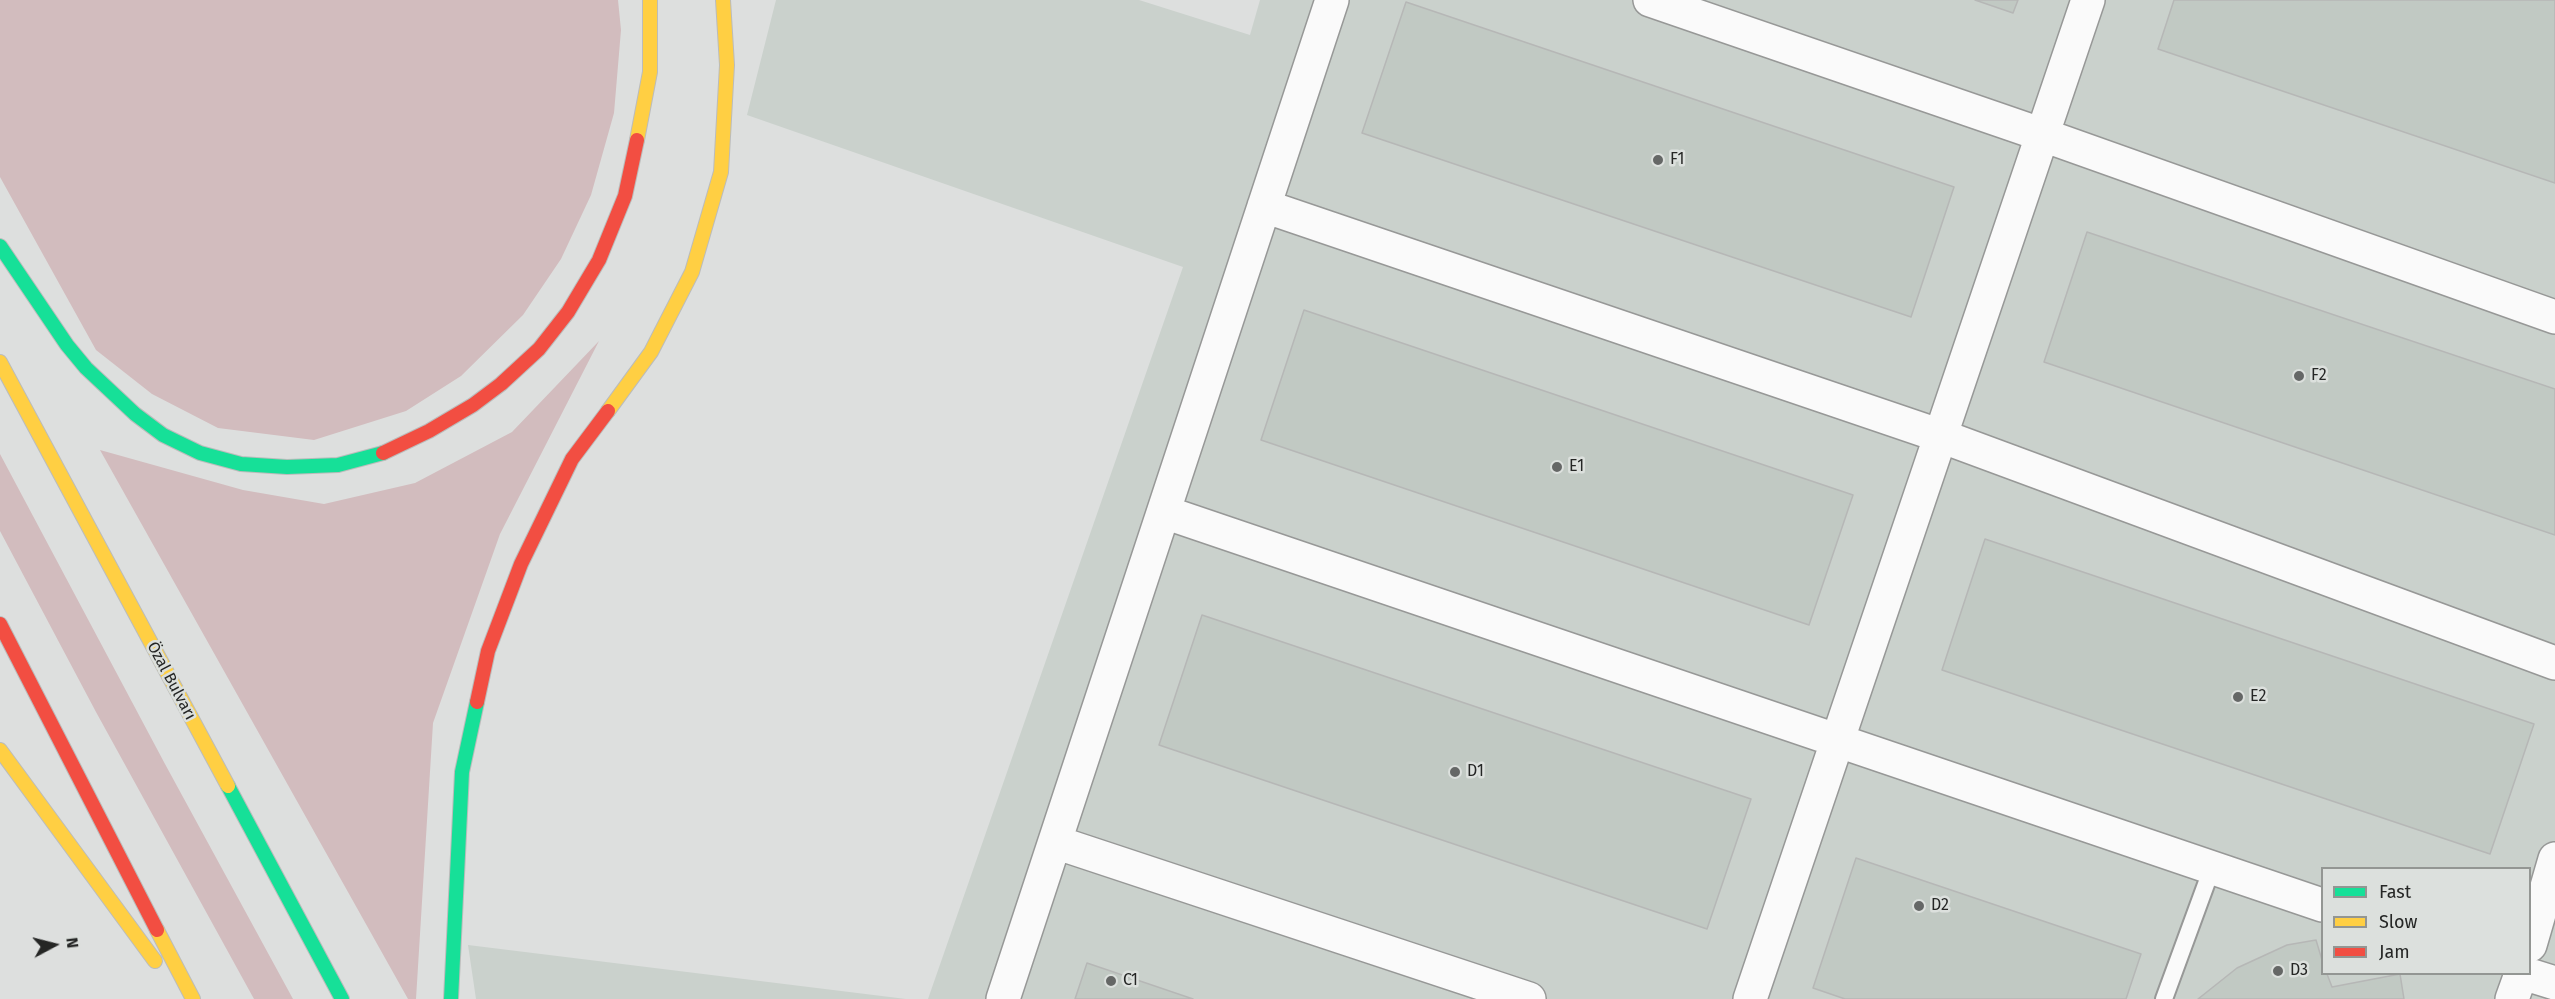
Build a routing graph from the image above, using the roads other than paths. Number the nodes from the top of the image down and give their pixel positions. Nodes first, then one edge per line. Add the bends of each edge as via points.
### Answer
1 (650, 0) edge
2 (723, 0) edge
3 (1332, 0) edge
4 (1650, 0) edge
5 (2088, 0) edge
6 (2043, 135) junction
7 (1264, 206) junction
8 (0, 246) edge
9 (2555, 317) edge
10 (0, 362) edge
11 (1941, 436) junction
12 (1164, 512) junction
13 (0, 624) edge
14 (2555, 663) edge
15 (1837, 741) junction
16 (0, 750) edge
17 (1055, 842) junction
18 (2555, 859) edge
19 (2212, 868) junction
20 (2321, 905) edge
21 (2531, 938) edge
22 (2521, 975) edge
23 (2529, 975) edge
24 (2555, 983) edge
25 (183, 999) edge
26 (193, 999) edge
27 (342, 999) edge
28 (451, 999) edge
29 (1003, 999) edge
30 (1528, 999) edge
31 (1750, 999) edge
32 (2164, 999) edge
33 (2512, 999) edge

1 - 8 highway via 650,72 637,142 625,196 599,260 568,312 539,349 501,384 473,405 385,453 338,465 241,464 200,453 163,435 86,368
2 - 28 highway via 727,65 721,172 692,272 651,352 572,459 521,564 488,651 462,772
3 - 7 street
4 - 6 street
5 - 6 street
6 - 9 street
6 - 11 street
7 - 11 street
7 - 12 street
10 - 27 highway, Özal Bulvarı
11 - 14 street
11 - 15 street
12 - 15 street
12 - 17 street
13 - 26 highway
15 - 19 street
15 - 31 street
16 - 25 highway
17 - 29 street
17 - 30 street
18 - 21 street
19 - 20 street
19 - 32 lane
22 - 33 street
23 - 24 street

